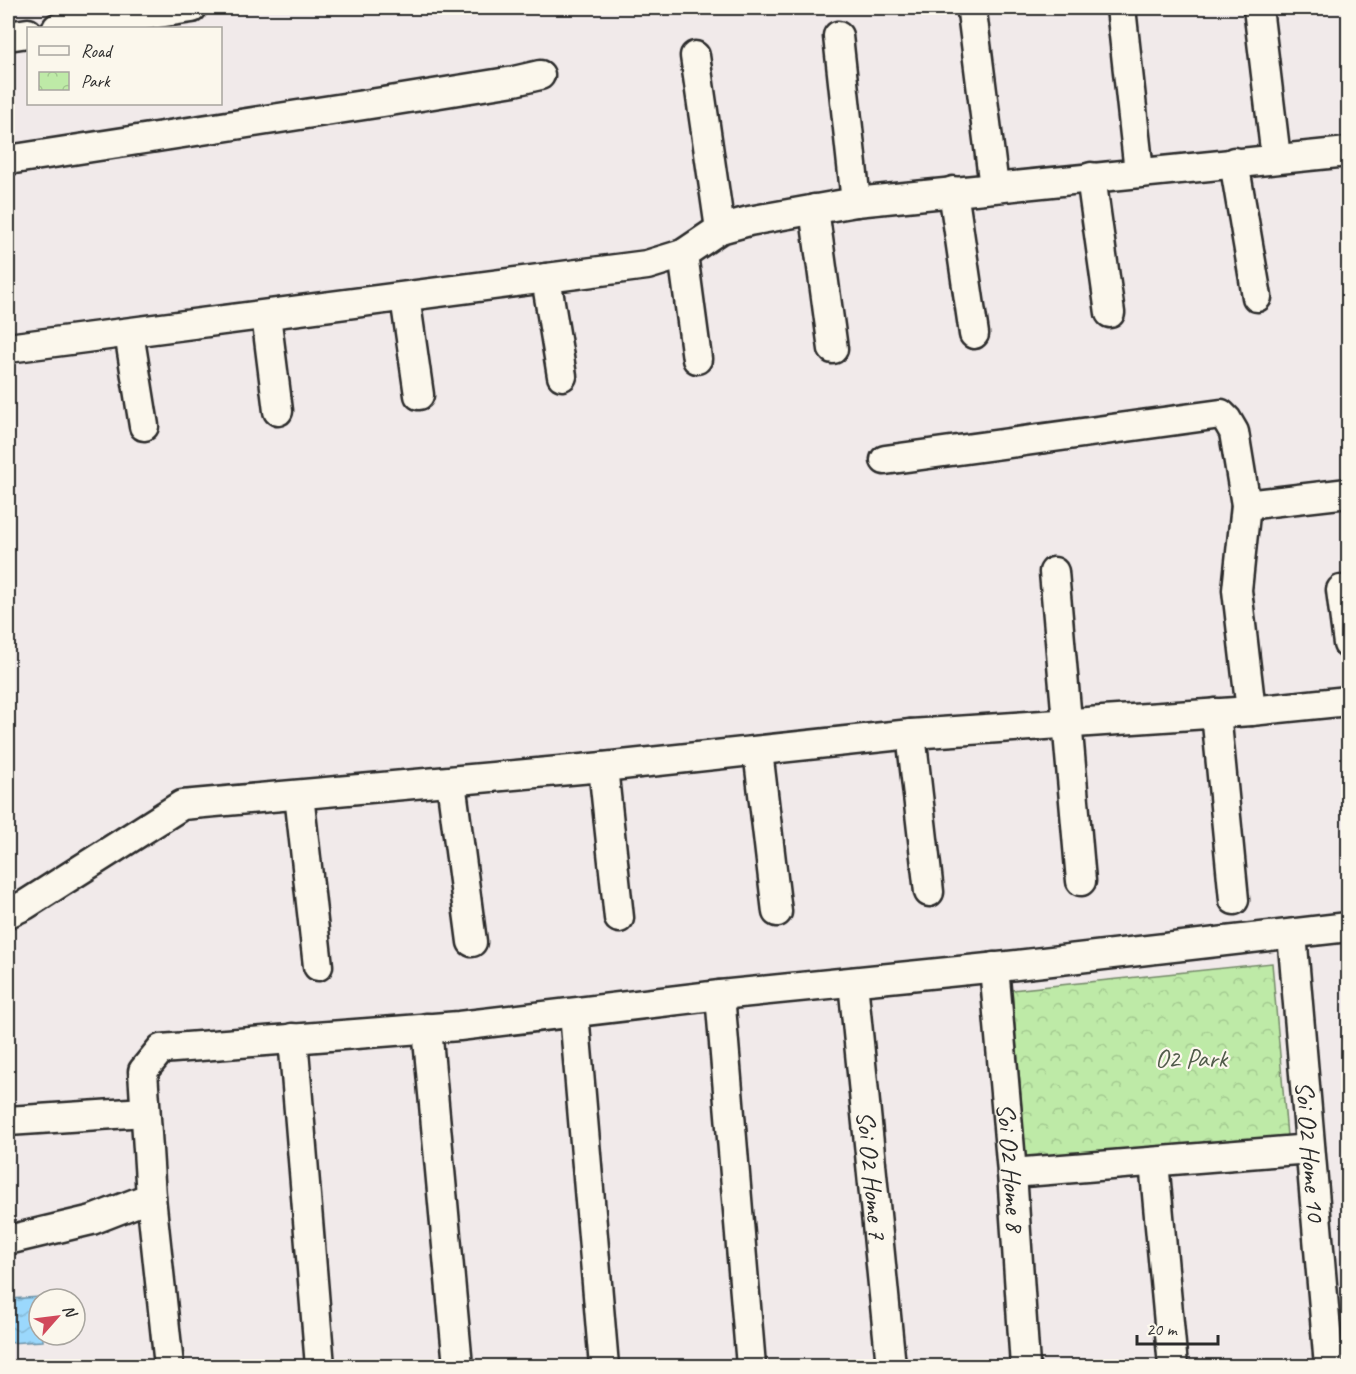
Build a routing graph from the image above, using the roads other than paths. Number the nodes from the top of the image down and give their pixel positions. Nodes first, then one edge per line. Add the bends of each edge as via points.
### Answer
1 (192, 8) edge
2 (1121, 8) edge
3 (1258, 8) edge
4 (972, 12) dead end
5 (64, 27) edge
6 (27, 33) edge
7 (8, 36) edge
8 (838, 36) dead end
9 (695, 56) dead end
10 (540, 75) dead end
11 (1348, 152) edge
12 (1276, 158) junction
13 (8, 160) edge
14 (1234, 162) junction
15 (1139, 172) junction
16 (1091, 177) junction
17 (994, 187) junction
18 (953, 191) junction
19 (856, 202) junction
20 (814, 209) junction
21 (720, 229) junction
22 (683, 254) junction
23 (546, 278) junction
24 (405, 297) junction
25 (1257, 297) dead end
26 (1110, 313) dead end
27 (266, 315) junction
28 (129, 333) junction
29 (974, 334) dead end
30 (8, 348) edge
31 (833, 349) dead end
32 (697, 359) dead end
33 (562, 376) dead end
34 (420, 395) dead end
35 (278, 411) dead end
36 (144, 426) dead end
37 (885, 460) dead end
38 (1348, 493) edge
39 (1246, 505) junction
40 (1054, 572) dead end
41 (1341, 590) dead end
42 (1348, 644) edge
43 (1348, 701) edge
44 (1251, 711) junction
45 (1216, 713) junction
46 (1069, 723) junction
47 (911, 734) junction
48 (758, 751) junction
49 (603, 767) junction
50 (451, 782) junction
51 (299, 795) junction
52 (1082, 880) dead end
53 (929, 892) dead end
54 (1233, 900) dead end
55 (777, 912) dead end
56 (8, 913) edge
57 (619, 918) dead end
58 (1348, 927) edge
59 (1292, 934) junction
60 (472, 942) dead end
61 (318, 966) dead end
62 (994, 967) junction
63 (853, 982) junction
64 (720, 995) junction
65 (574, 1013) junction
66 (427, 1028) junction
67 (293, 1038) junction
68 (145, 1112) junction
69 (8, 1121) edge
70 (1310, 1149) junction
71 (1155, 1162) junction
72 (1012, 1173) junction
73 (151, 1197) junction
74 (8, 1240) edge
75 (169, 1366) edge
76 (320, 1366) edge
77 (458, 1366) edge
78 (604, 1366) edge
79 (751, 1366) edge
80 (891, 1366) edge
81 (1025, 1366) edge
82 (1173, 1366) edge
83 (1329, 1366) edge

1 - 5 street
2 - 15 street
3 - 12 street
4 - 17 street
6 - 7 street
8 - 19 street
9 - 21 street
10 - 13 street
11 - 12 street
12 - 14 street
14 - 15 street
14 - 25 street
15 - 16 street
16 - 17 street
16 - 26 street
17 - 18 street
18 - 19 street
18 - 29 street
19 - 20 street
20 - 21 street
20 - 31 street
21 - 22 street
22 - 23 street via 647,265
22 - 32 street
23 - 24 street
23 - 33 street
24 - 27 street
24 - 34 street
27 - 28 street
27 - 35 street
28 - 30 street
28 - 36 street
37 - 39 street via 1221,414 1234,432
38 - 39 street
39 - 44 street via 1237,590
40 - 46 street
41 - 42 street
43 - 44 street
44 - 45 street
45 - 46 street
45 - 54 street
46 - 47 street
46 - 52 street
47 - 48 street
47 - 53 street
48 - 49 street
48 - 55 street
49 - 50 street
49 - 57 street
50 - 51 street
50 - 60 street
51 - 56 street via 175,808
51 - 61 street
58 - 59 street
59 - 62 street
59 - 70 street, Soi O2 Home 10
62 - 63 street
62 - 72 street, Soi O2 Home 8
63 - 64 street
63 - 80 street, Soi O2 Home 7
64 - 65 street
64 - 79 street
65 - 66 street
65 - 78 street
66 - 67 street
66 - 77 street
67 - 68 street via 160,1049 143,1071
67 - 76 street
68 - 69 street
68 - 73 street
70 - 71 street
70 - 83 street, Soi O2 Home 10
71 - 72 street
71 - 82 street
72 - 81 street, Soi O2 Home 8
73 - 74 street via 92,1220
73 - 75 street

